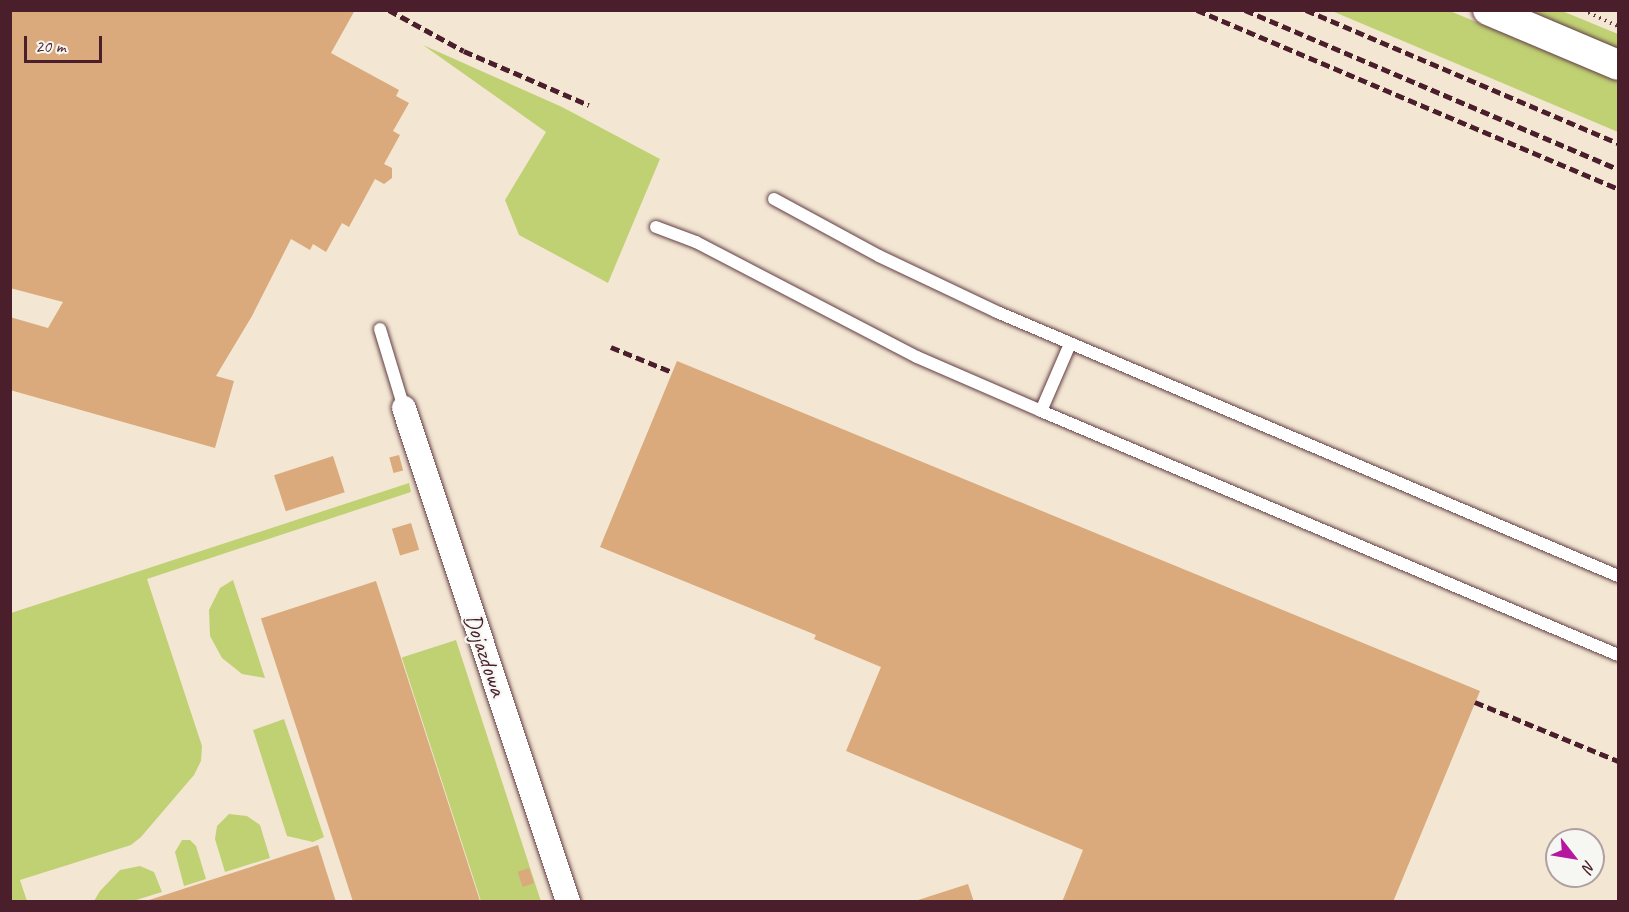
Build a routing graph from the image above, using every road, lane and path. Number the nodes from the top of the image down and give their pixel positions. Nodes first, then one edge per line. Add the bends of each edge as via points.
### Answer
1 (1488, 10) edge
2 (1583, 10) edge
3 (1618, 26) edge
4 (1618, 65) edge
5 (774, 199) dead end
6 (656, 227) dead end
7 (380, 329) dead end
8 (1070, 344) junction
9 (404, 408) joint
10 (1041, 411) junction
11 (1618, 576) edge
12 (1618, 655) edge
13 (568, 902) edge

1 - 4 street
2 - 3 path
5 - 8 lane via 929,281
6 - 10 lane via 696,242 917,357
7 - 9 lane
8 - 10 lane
8 - 11 lane
9 - 13 street, Dojazdowa
10 - 12 lane

